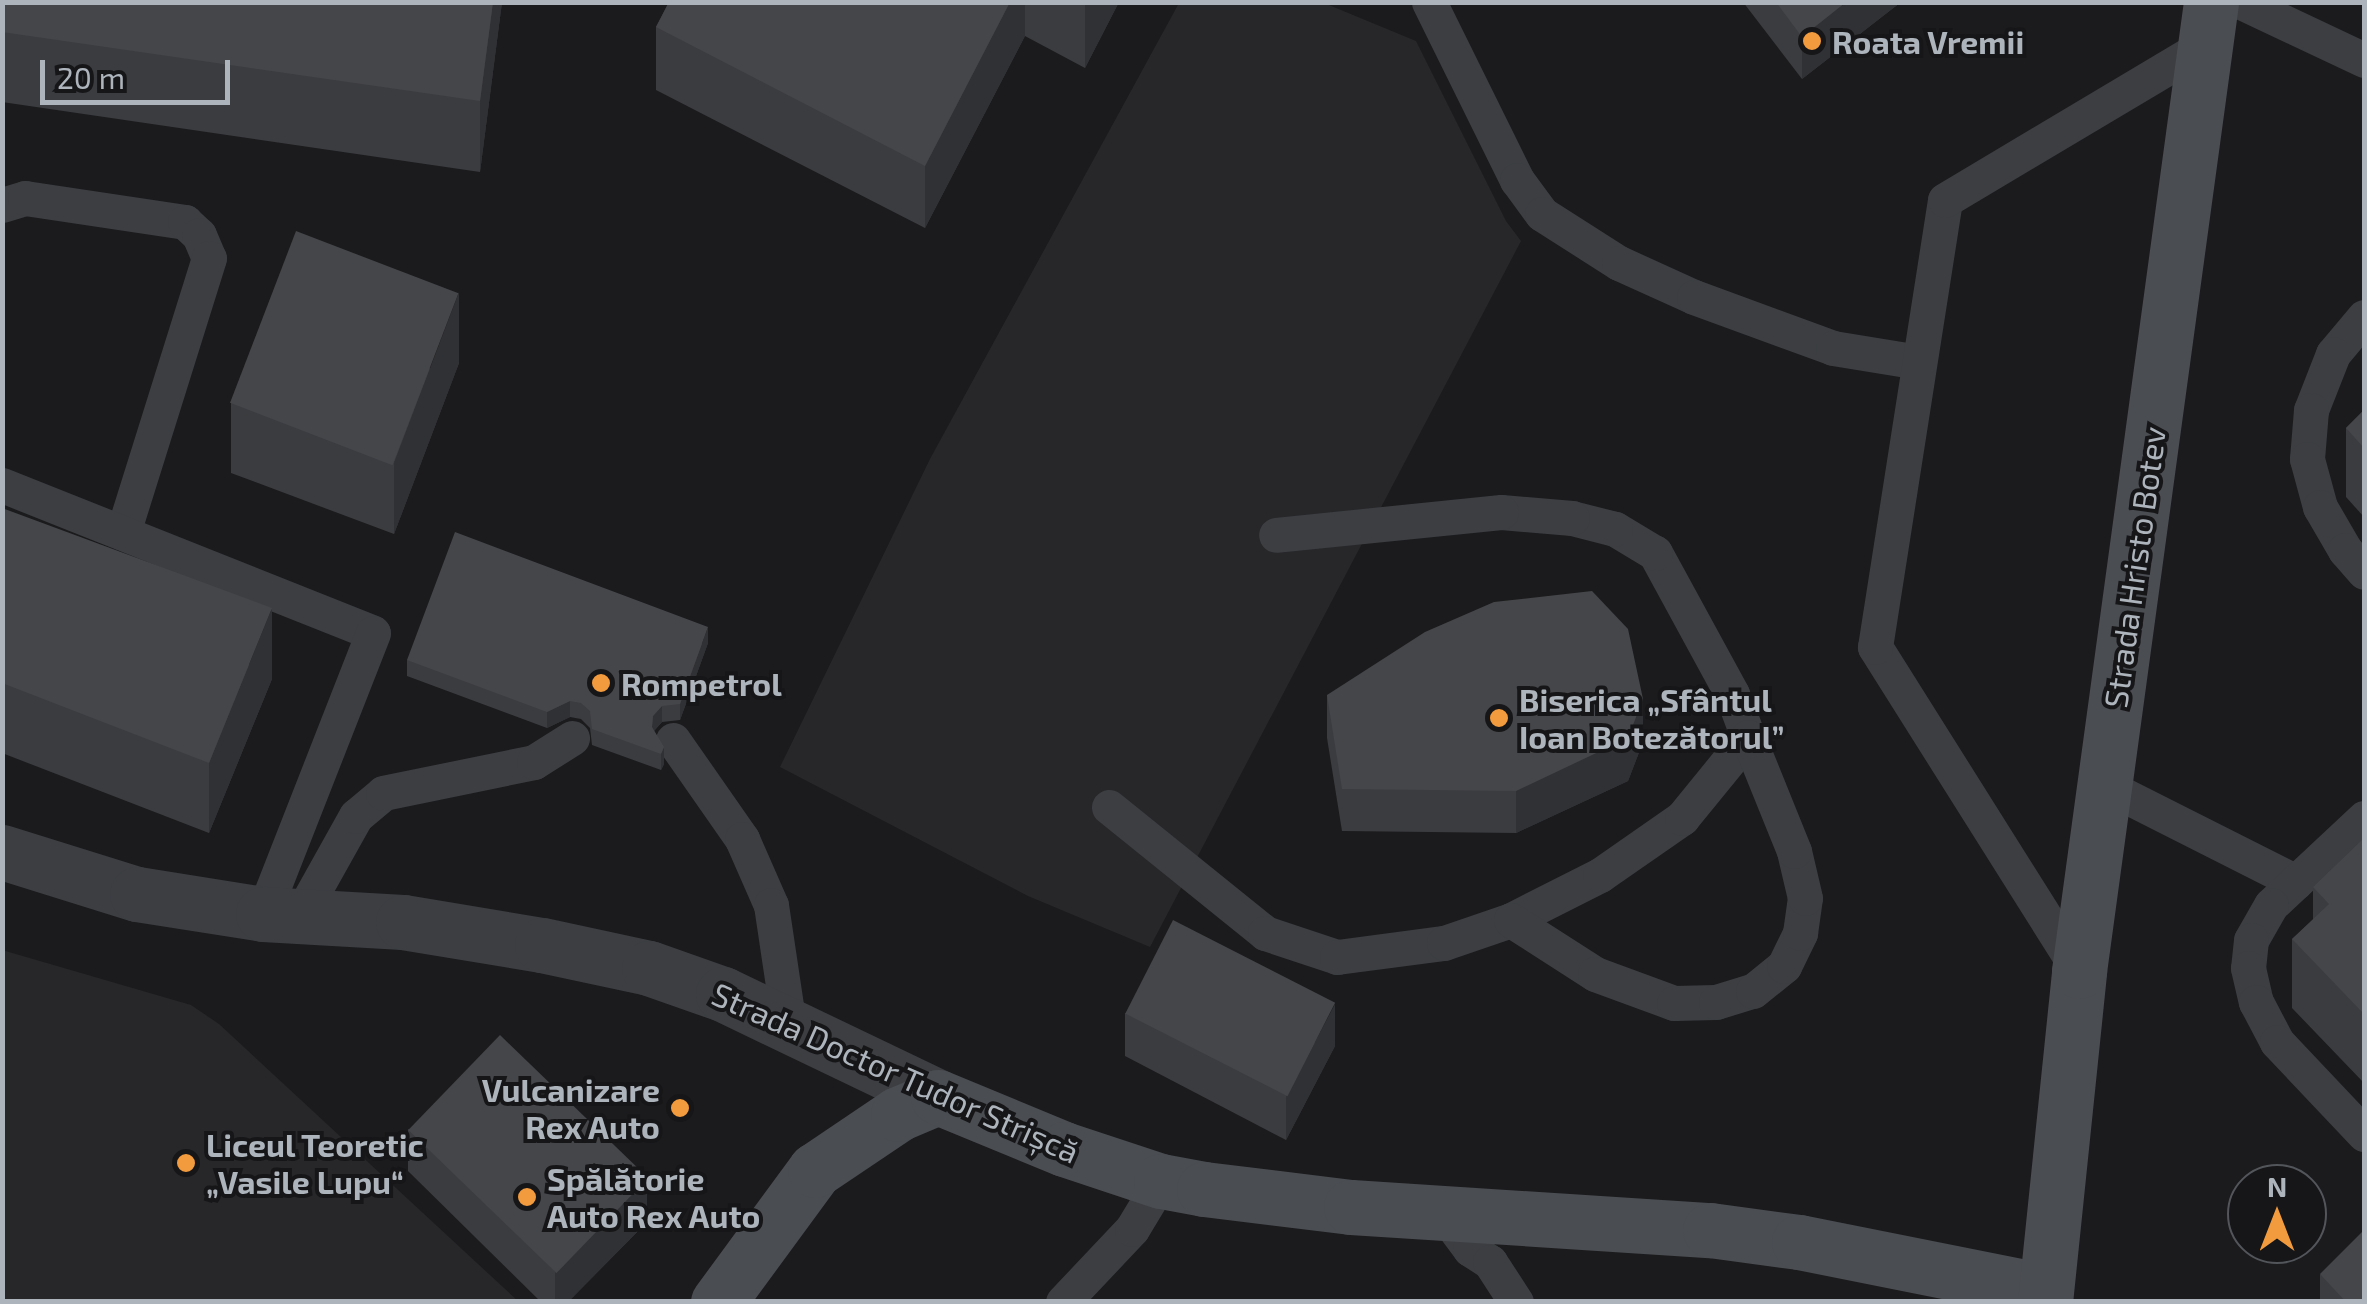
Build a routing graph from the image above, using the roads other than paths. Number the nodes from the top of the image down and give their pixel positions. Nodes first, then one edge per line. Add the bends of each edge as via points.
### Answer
1 (1429, 2) edge
2 (2241, 2) edge
3 (2208, 24) edge
4 (2364, 60) edge
5 (2, 205) edge
6 (2364, 317) edge
7 (1920, 362) junction
8 (2, 486) edge
9 (123, 533) junction
10 (1276, 535) dead end
11 (2364, 572) edge
12 (1748, 736) junction
13 (572, 738) dead end
14 (672, 740) dead end
15 (2104, 785) junction
16 (1110, 807) dead end
17 (2364, 818) edge
18 (2, 852) edge
19 (2296, 882) junction
20 (281, 915) junction
21 (1510, 920) junction
22 (2079, 971) junction
23 (789, 1026) junction
24 (938, 1097) junction
25 (2364, 1134) edge
26 (1160, 1181) junction
27 (1444, 1214) junction
28 (2045, 1296) edge
29 (718, 1302) edge
30 (1063, 1302) edge
31 (1516, 1302) edge

1 - 7 lane via 1517,180 1542,214 1572,236 1694,296 1833,348
2 - 4 lane
3 - 7 lane via 1944,200
3 - 15 main road, Strada Hristo Botev
5 - 9 lane via 25,198 184,222 199,234 209,258
6 - 11 lane via 2333,354 2311,410 2308,459 2320,506
7 - 22 lane via 1875,647
8 - 9 lane
9 - 20 lane via 373,632
10 - 12 lane via 1501,512 1615,529 1655,553
12 - 21 lane via 1682,818 1647,846
12 - 21 lane via 1794,851 1805,898 1800,933 1784,966 1754,991 1716,1002 1674,1003 1595,974
13 - 20 lane via 534,762 383,793 356,816
14 - 23 lane via 742,840 771,904
15 - 19 lane
15 - 22 main road, Strada Hristo Botev
16 - 21 lane via 1266,933 1336,957 1444,944
17 - 19 lane
18 - 20 street, Strada Doctor Tudor Strișcă via 137,894
19 - 25 lane via 2271,904 2252,940 2248,968 2256,1002 2277,1042
20 - 23 street, Strada Doctor Tudor Strișcă via 403,922 649,968
22 - 28 main road, Strada Hristo Botev
23 - 24 street, Strada Doctor Tudor Strișcă
24 - 26 main road, Strada Doctor Tudor Strișcă
24 - 29 main road via 898,1114 815,1170
26 - 27 main road, Strada Doctor Tudor Strișcă
26 - 30 lane via 1132,1229
27 - 28 main road, Strada Doctor Tudor Strișcă via 1799,1242
27 - 31 lane via 1470,1249 1490,1262

